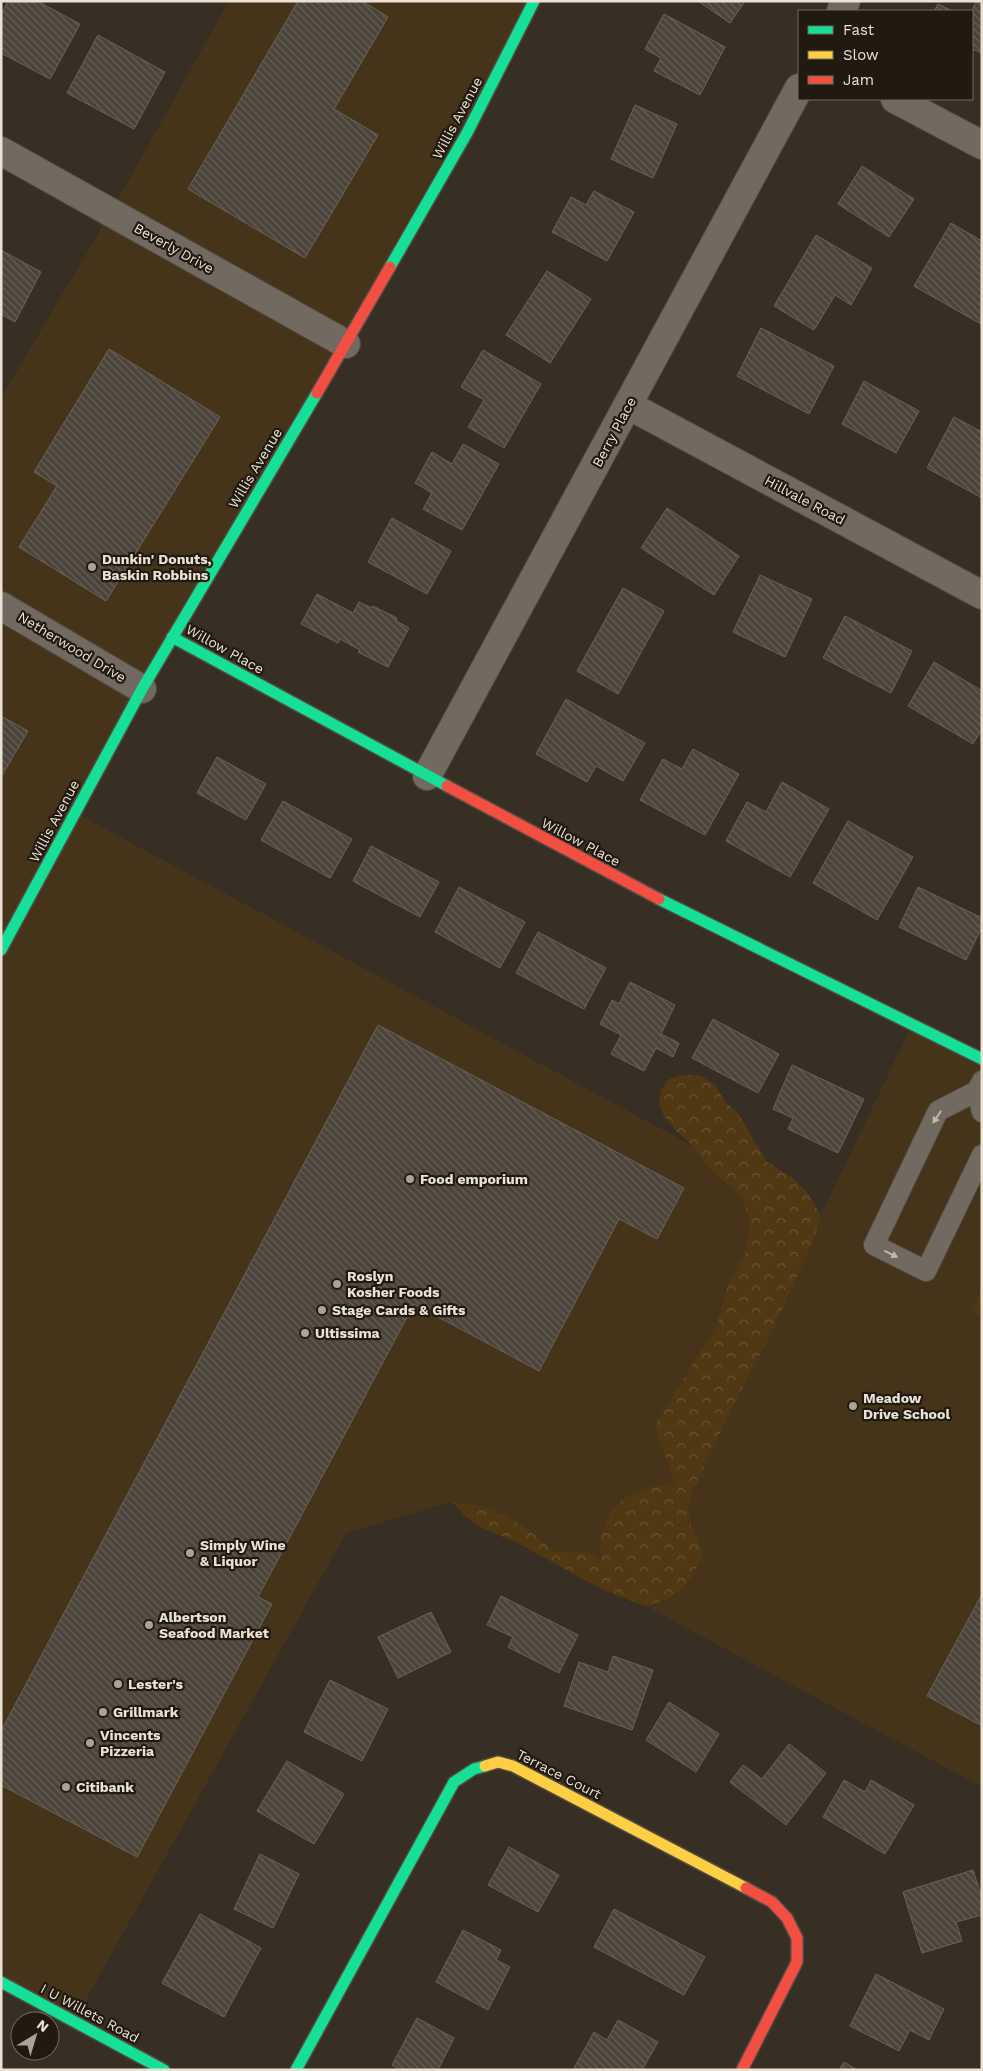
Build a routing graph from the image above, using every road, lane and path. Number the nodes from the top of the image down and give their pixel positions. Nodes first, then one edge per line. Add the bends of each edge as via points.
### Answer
1 (534, 1) edge
2 (798, 90) edge
3 (897, 100) edge
4 (982, 145) edge
5 (1, 151) edge
6 (346, 344) junction
7 (628, 405) junction
8 (982, 595) edge
9 (1, 606) edge
10 (172, 637) junction
11 (142, 689) junction
12 (427, 776) junction
13 (1, 950) edge
14 (982, 1059) edge
15 (979, 1086) edge
16 (982, 1112) edge
17 (982, 1155) edge
18 (1, 1982) edge
19 (164, 2070) edge
20 (296, 2070) edge
21 (742, 2070) edge

1 - 6 street, Willis Avenue via 467,133
2 - 7 street, Berry Place
3 - 4 street
5 - 6 street, Beverly Drive
6 - 10 street, Willis Avenue
7 - 8 street, Hillvale Road
7 - 12 street, Berry Place
9 - 11 street, Netherwood Drive
10 - 11 street, Willis Avenue
10 - 12 street, Willow Place
11 - 13 street, Willis Avenue
12 - 14 street, Willow Place via 616,878
15 - 16 lane
15 -> 17 lane via 938,1111 874,1246 926,1271
18 - 19 street, I U Willets Road
20 - 21 street, Terrace Court via 454,1782 474,1769 498,1762 513,1766 772,1902 788,1918 797,1938 797,1962

